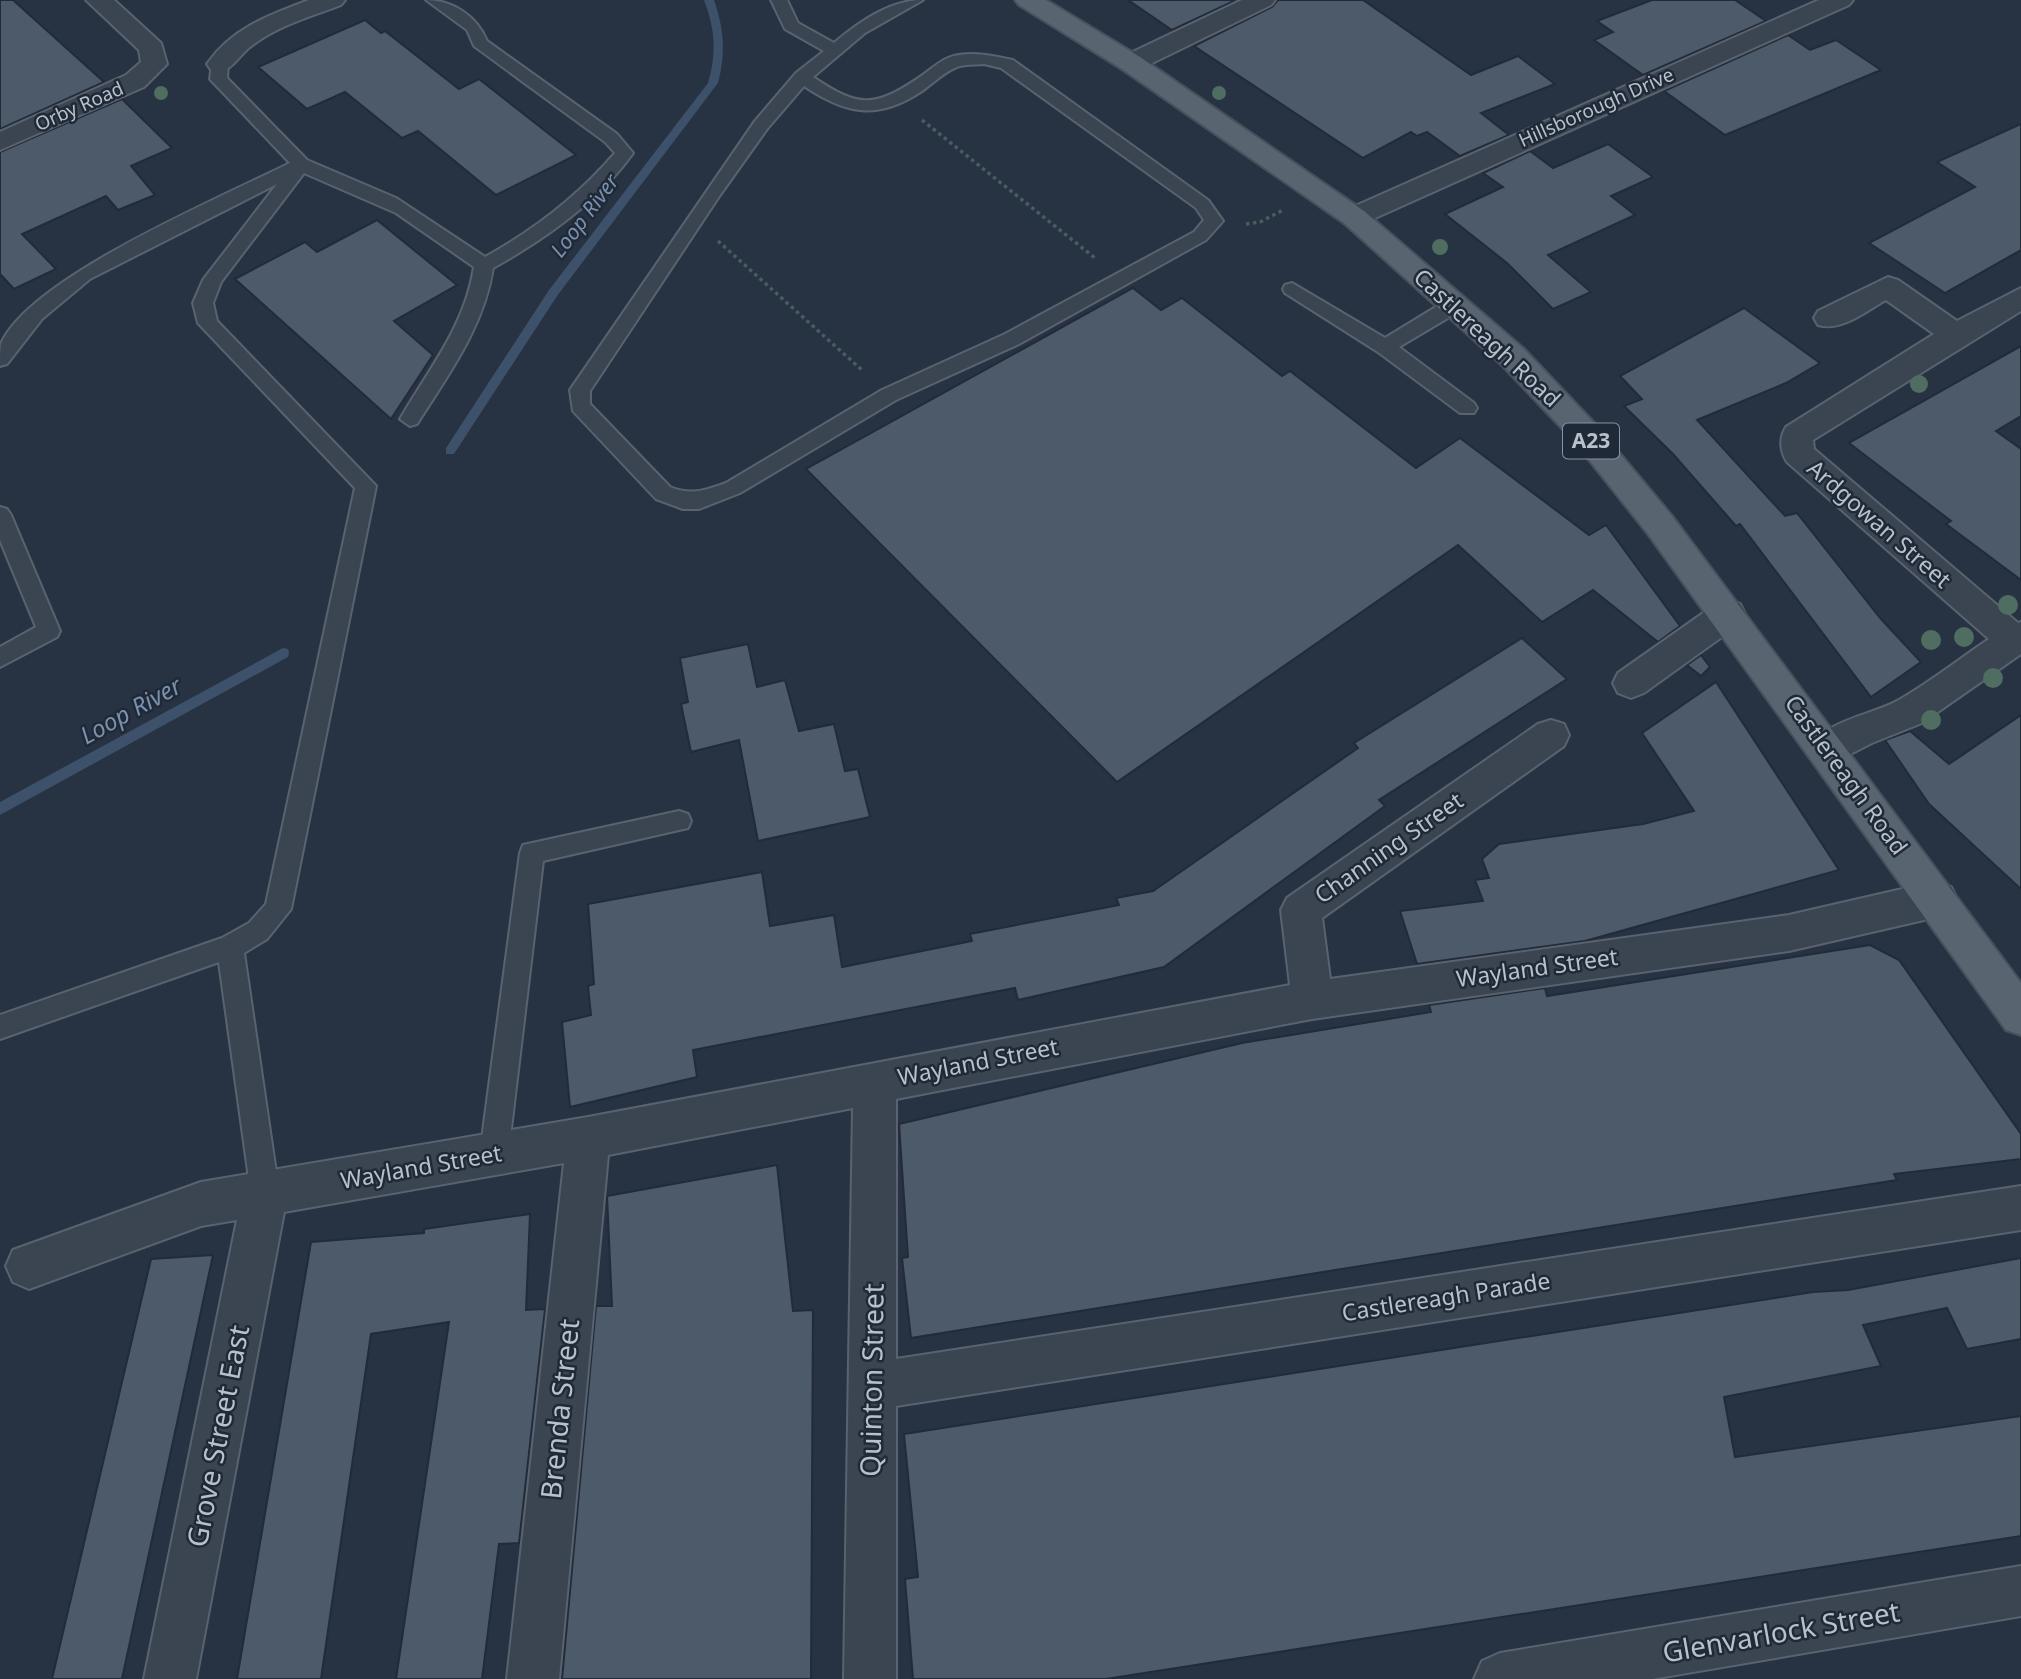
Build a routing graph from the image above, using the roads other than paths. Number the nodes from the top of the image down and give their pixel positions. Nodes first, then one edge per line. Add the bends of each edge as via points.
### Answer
1 (99, 0) edge
2 (332, 0) edge
3 (434, 0) edge
4 (779, 0) edge
5 (915, 0) edge
6 (1028, 0) edge
7 (1262, 0) edge
8 (1840, 0) edge
9 (833, 49) junction
10 (1131, 63) junction
11 (220, 64) joint
12 (802, 76) junction
13 (0, 142) edge
14 (301, 164) junction
15 (1354, 217) junction
16 (484, 265) junction
17 (1293, 289) dead end
18 (2021, 298) edge
19 (1455, 304) junction
20 (1829, 318) dead end
21 (1956, 335) junction
22 (1385, 347) junction
23 (0, 359) edge
24 (1467, 408) dead end
25 (410, 419) dead end
26 (0, 515) edge
27 (1728, 614) junction
28 (2018, 638) edge
29 (0, 659) edge
30 (1631, 683) dead end
31 (1551, 735) dead end
32 (1827, 751) junction
33 (679, 821) dead end
34 (1937, 900) junction
35 (230, 947) junction
36 (1312, 1000) junction
37 (2021, 1017) edge
38 (0, 1027) edge
39 (875, 1081) junction
40 (588, 1138) junction
41 (494, 1154) junction
42 (265, 1194) junction
43 (2021, 1208) edge
44 (29, 1266) dead end
45 (872, 1386) junction
46 (2021, 1591) edge
47 (170, 1679) edge
48 (533, 1679) edge
49 (870, 1679) edge
50 (1500, 1679) edge

1 - 13 street, Orby Road via 152,48 154,64 135,81
2 - 11 street via 253,32 235,44
3 - 16 lane via 474,28 480,43 611,138 624,153 533,238
4 - 9 lane via 791,26
5 - 9 lane
6 - 10 main road, Castlereagh Road / A23
7 - 10 street
8 - 15 street, Hillsborough Drive
9 - 12 lane
10 - 15 main road, Castlereagh Road / A23
11 - 14 lane via 219,79
12 - 12 lane via 836,100 874,106 897,100 953,62 984,59 1007,64 1202,204 1214,220 1208,229 1012,339 889,395 733,488 699,501 682,500 663,494 580,406 580,390 694,219
14 - 16 lane via 390,202
14 - 23 lane via 83,275 35,314
14 - 35 lane via 212,280 203,303 208,323 366,486 278,909 258,931
15 - 19 main road, Castlereagh Road / A23
16 - 25 lane via 482,291 468,324
17 - 22 lane
18 - 21 street, Ardgowan Street
19 - 22 lane
19 - 27 main road, Castlereagh Road / A23 via 1585,433
20 - 21 street via 1888,287
21 - 28 street, Ardgowan Street via 1797,436 1798,454
22 - 24 lane
26 - 29 lane via 49,631
27 - 30 street
27 - 32 main road, Castlereagh Road / A23
28 - 32 street via 1909,712
31 - 36 street, Channing Street via 1301,910
32 - 34 main road, Castlereagh Road / A23
33 - 41 lane via 532,853
34 - 36 street, Wayland Street via 1789,933
34 - 37 main road, Castlereagh Road / A23
35 - 38 lane
35 - 42 lane
36 - 39 street, Wayland Street
39 - 40 street, Wayland Street
39 - 45 street, Quinton Street
40 - 41 street, Wayland Street
40 - 48 street, Brenda Street
41 - 42 street, Wayland Street
42 - 44 street, Wayland Street via 201,1204
42 - 47 street, Grove Street East
43 - 45 street, Castlereagh Parade
45 - 49 street, Quinton Street
46 - 50 street, Glenvarlock Street

